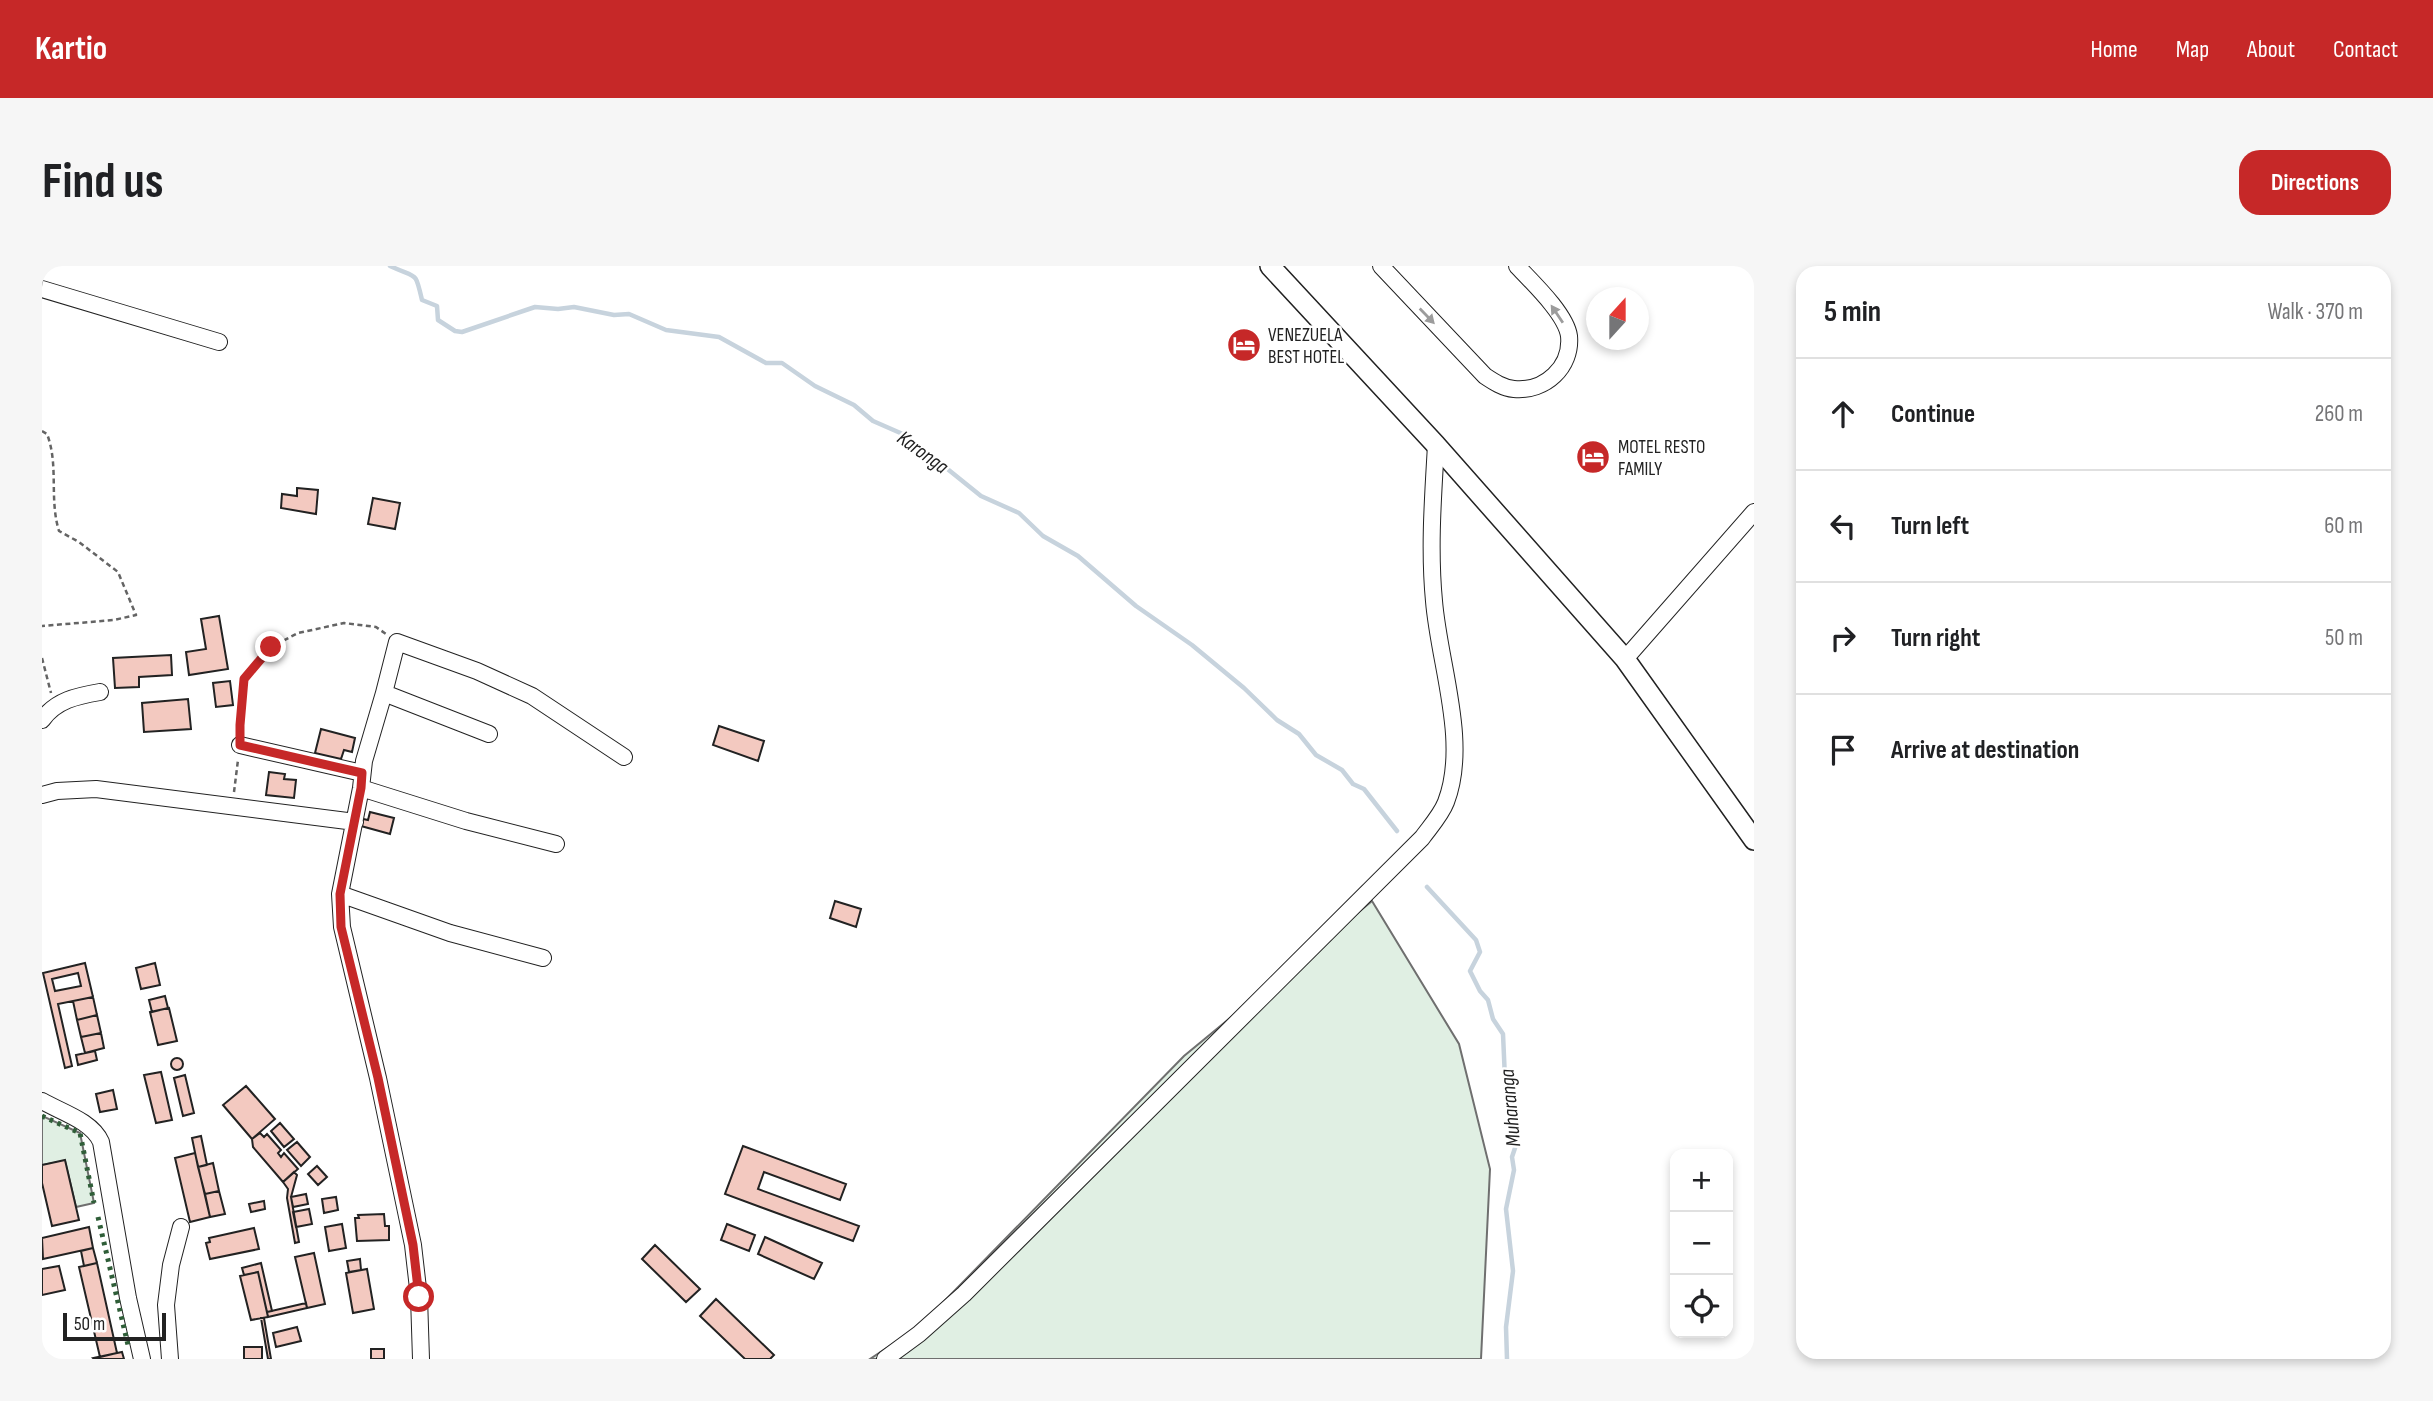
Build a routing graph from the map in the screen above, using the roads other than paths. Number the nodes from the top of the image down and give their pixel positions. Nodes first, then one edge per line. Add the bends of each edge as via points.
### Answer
1 (1270, 266) edge
2 (1381, 266) edge
3 (1517, 266) edge
4 (42, 289) edge
5 (219, 342) dead end
6 (1436, 445) junction
7 (1754, 512) edge
8 (1625, 659) junction
9 (100, 692) dead end
10 (384, 693) junction
11 (42, 720) edge
12 (489, 734) dead end
13 (240, 745) road end
14 (624, 757) dead end
15 (361, 780) junction
16 (42, 795) edge
17 (355, 822) junction
18 (1754, 840) edge
19 (556, 844) dead end
20 (340, 894) junction
21 (543, 958) dead end
22 (42, 1101) edge
23 (181, 1227) dead end
24 (142, 1359) edge
25 (170, 1359) edge
26 (421, 1359) edge
27 (885, 1359) edge

1 - 6 main road
2 -> 3 street via 1485,376 1501,386 1533,388 1560,370 1569,334
4 - 5 street
6 - 8 main road
6 - 27 street via 1434,601 1453,734 1454,774 1445,805 1422,838 973,1284
7 - 8 street
8 - 18 main road
9 - 11 street via 67,699
10 - 12 street
10 - 14 street via 397,642 531,696
10 - 15 street
13 - 15 street
15 - 17 street
15 - 19 street via 466,821
16 - 17 street via 96,789
17 - 20 street
20 - 21 street via 450,933
20 - 26 street via 341,927 413,1245
22 - 24 street via 90,1127 101,1142
23 - 25 street via 166,1305

